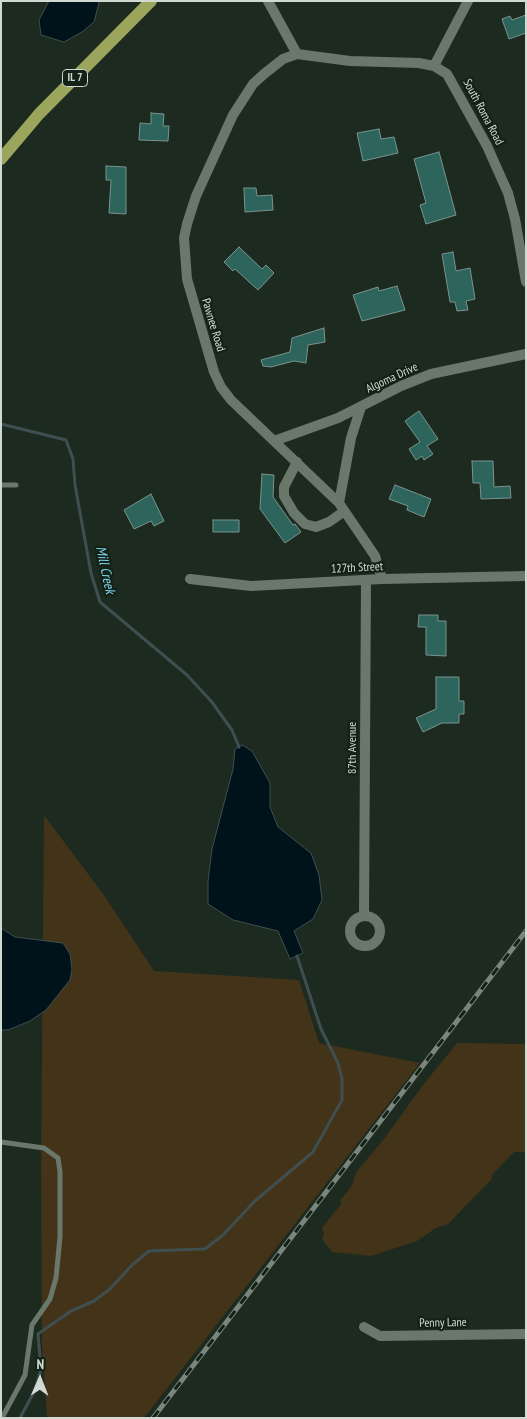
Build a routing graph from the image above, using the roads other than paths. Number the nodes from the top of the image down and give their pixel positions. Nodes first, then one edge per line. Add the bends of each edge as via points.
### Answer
1 (152, 1) edge
2 (268, 1) edge
3 (468, 1) edge
4 (297, 54) junction
5 (434, 66) junction
6 (1, 159) edge
7 (526, 282) edge
8 (526, 354) edge
9 (361, 407) junction
10 (274, 441) junction
11 (297, 462) junction
12 (1, 485) edge
13 (16, 485) dead end
14 (341, 507) junction
15 (526, 576) edge
16 (190, 579) dead end
17 (382, 579) junction
18 (366, 580) junction
19 (364, 916) dead end
20 (1, 1142) edge
21 (364, 1327) dead end
22 (526, 1334) edge
23 (2, 1418) edge

1 - 6 main road, IL 7 via 39,114
2 - 4 street
3 - 5 street
4 - 5 street
4 - 10 street, Pawnee Road via 283,59 253,84 233,115 196,196 184,238 187,279 214,372 231,400
5 - 7 street, South Roma Road via 447,74 456,86 500,173 515,219
8 - 9 street, Algoma Drive via 431,374
9 - 10 street, Algoma Drive
9 - 14 street via 351,438
10 - 11 street, Pawnee Road
11 - 14 street, Pawnee Road
11 - 14 street via 284,487 284,496 294,513 305,524 316,527 329,522
12 - 13 lane
14 - 17 street, Pawnee Road via 375,556
15 - 17 street, 127th Street
16 - 18 street, 127th Street via 251,586
17 - 18 street, 127th Street
18 - 19 street, 87th Avenue
20 - 23 lane via 44,1148 58,1158 60,1172 56,1278 50,1299 32,1325 25,1375
21 - 22 street, Penny Lane via 380,1336

